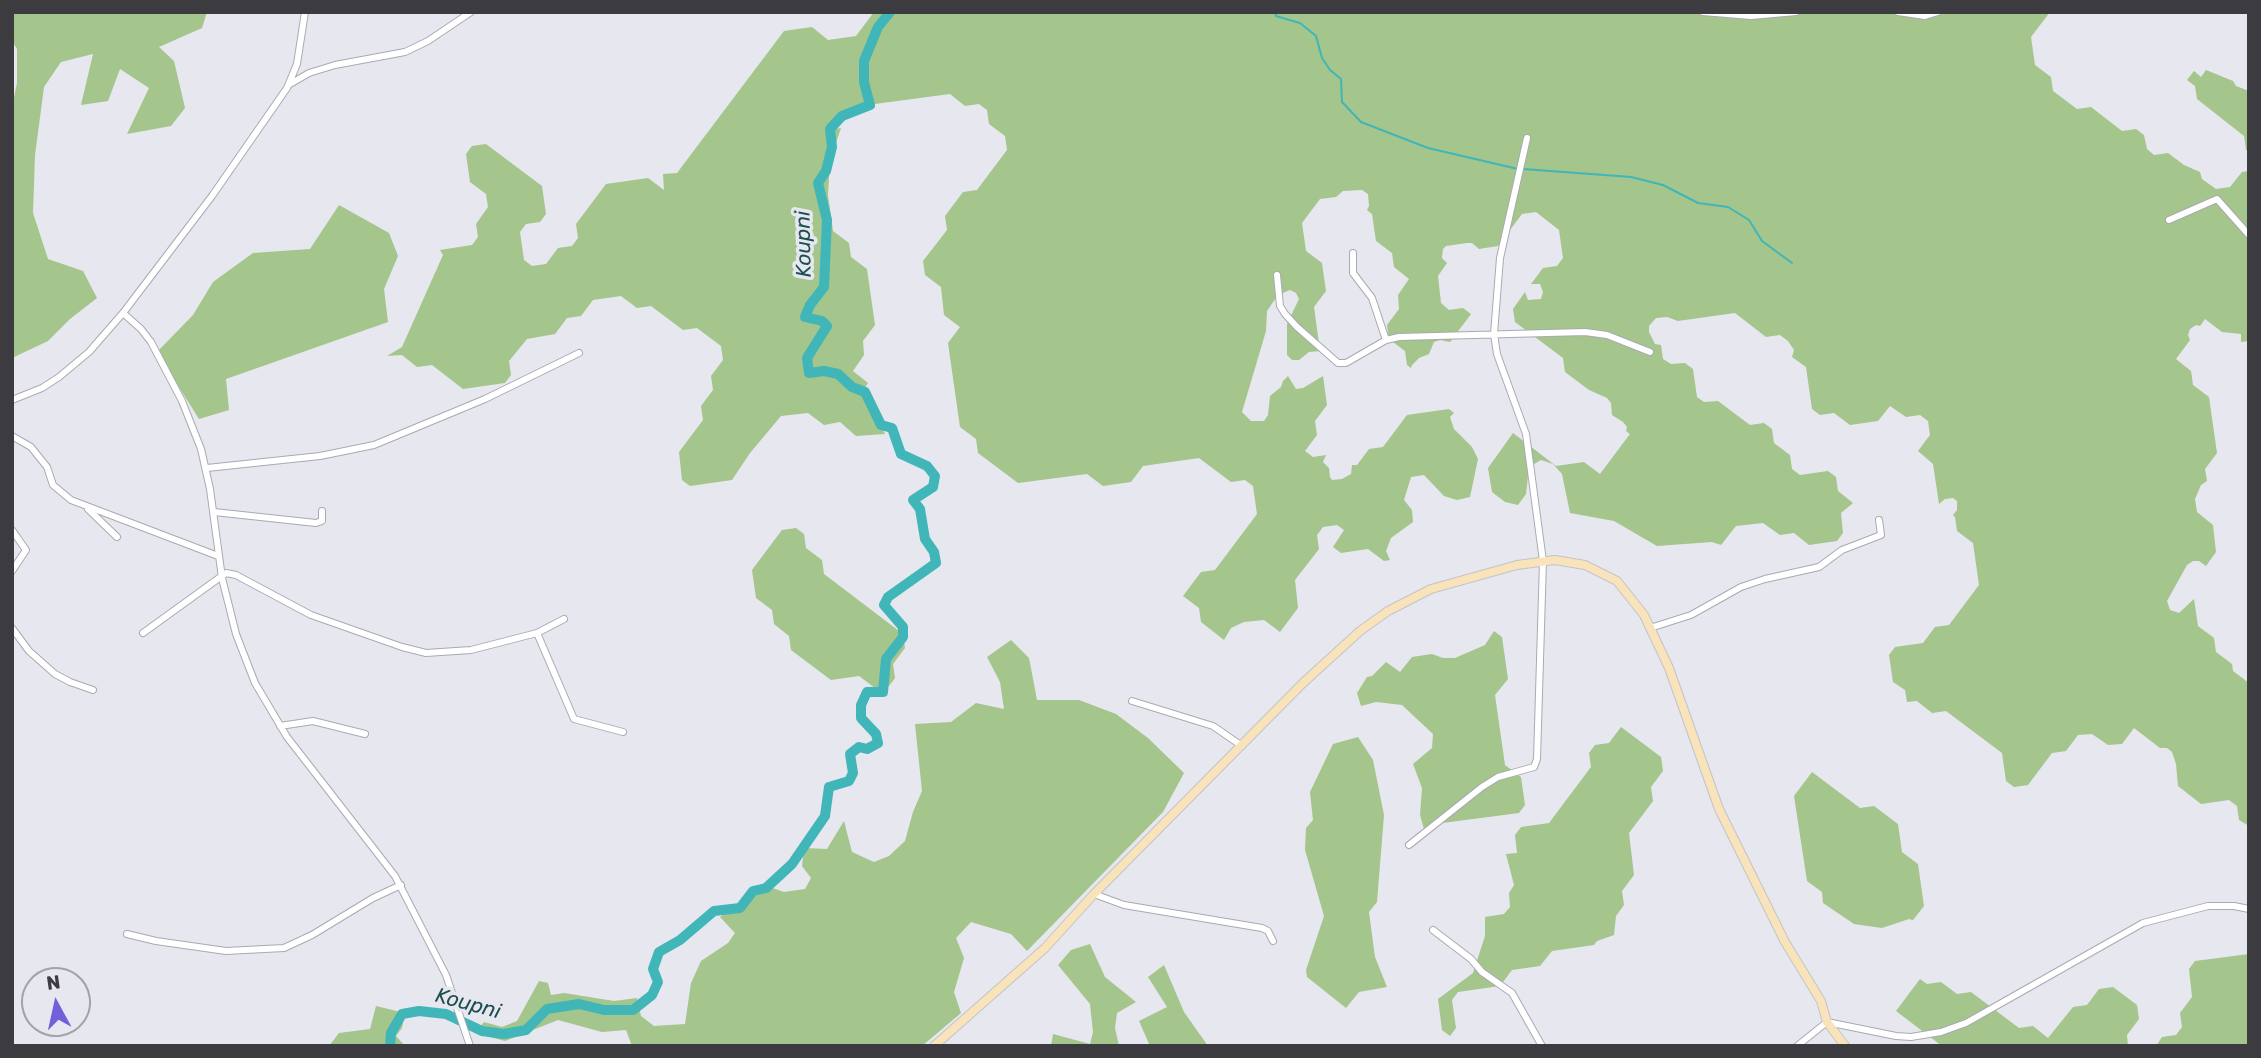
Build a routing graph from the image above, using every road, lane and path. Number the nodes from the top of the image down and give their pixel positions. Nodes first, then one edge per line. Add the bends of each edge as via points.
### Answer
1 (305, 12) edge
2 (471, 12) edge
3 (1703, 12) edge
4 (1796, 12) edge
5 (1898, 12) edge
6 (1938, 12) edge
7 (287, 88) junction
8 (1527, 138) dead end
9 (2169, 220) dead end
10 (2249, 235) edge
11 (1353, 253) dead end
12 (1277, 275) dead end
13 (123, 313) junction
14 (1494, 334) junction
15 (1386, 340) junction
16 (1650, 352) dead end
17 (579, 354) dead end
18 (12, 400) edge
19 (12, 436) edge
20 (207, 468) junction
21 (86, 507) junction
22 (214, 512) junction
23 (321, 512) dead end
24 (1879, 520) dead end
25 (12, 530) edge
26 (117, 537) dead end
27 (218, 556) junction
28 (1543, 561) junction
29 (12, 571) edge
30 (222, 575) junction
31 (564, 619) dead end
32 (12, 628) edge
33 (1650, 628) junction
34 (537, 633) junction
35 (143, 634) dead end
36 (93, 690) dead end
37 (1132, 701) dead end
38 (280, 726) junction
39 (623, 732) dead end
40 (365, 734) dead end
41 (1242, 746) junction
42 (1409, 845) dead end
43 (401, 885) junction
44 (1094, 894) junction
45 (2249, 909) edge
46 (1433, 930) dead end
47 (127, 934) dead end
48 (1273, 941) dead end
49 (1827, 1022) junction
50 (470, 1046) edge
51 (934, 1046) edge
52 (1542, 1046) edge
53 (1797, 1046) edge
54 (1845, 1046) edge

1 - 7 street via 297,64
2 - 7 street via 405,52 335,65 292,81
3 - 4 street via 1751,16
5 - 6 street via 1925,16
7 - 13 street
8 - 14 street via 1500,258
9 - 10 street via 2217,199
11 - 15 street via 1353,273 1371,299
12 - 15 street via 1285,314 1338,363
13 - 18 street via 89,352 59,377
13 - 20 street via 141,328 170,376
14 - 15 street
14 - 16 street via 1585,332 1607,335
14 - 28 street via 1526,434
17 - 20 street via 374,445 320,456
19 - 21 street via 44,461 59,491
20 - 22 street
21 - 26 street
21 - 27 street
22 - 23 street via 316,523 322,521
22 - 27 street
24 - 33 street via 1881,535 1842,550 1819,567 1741,587 1691,615
25 - 29 street via 26,550
27 - 30 street
28 - 33 main road via 1585,565 1617,581
28 - 41 main road via 1447,584 1388,611 1323,664
28 - 42 street via 1534,767 1498,777
30 - 34 street via 236,575 323,619 426,653 471,650
30 - 35 street
30 - 38 street via 246,661
31 - 34 street
32 - 36 street via 55,674
33 - 49 main road via 1669,668 1719,809 1780,934 1821,1002
34 - 39 street via 574,719
37 - 41 street via 1213,726
38 - 40 street via 313,721
38 - 43 street
41 - 44 main road
43 - 47 street via 284,948 226,951
43 - 50 street via 446,975
44 - 48 street via 1124,905 1262,928
44 - 51 main road via 1045,948
45 - 49 street via 2207,906 2143,923 1966,1023 1941,1032 1896,1036
46 - 52 street via 1512,993
49 - 53 street
49 - 54 main road

